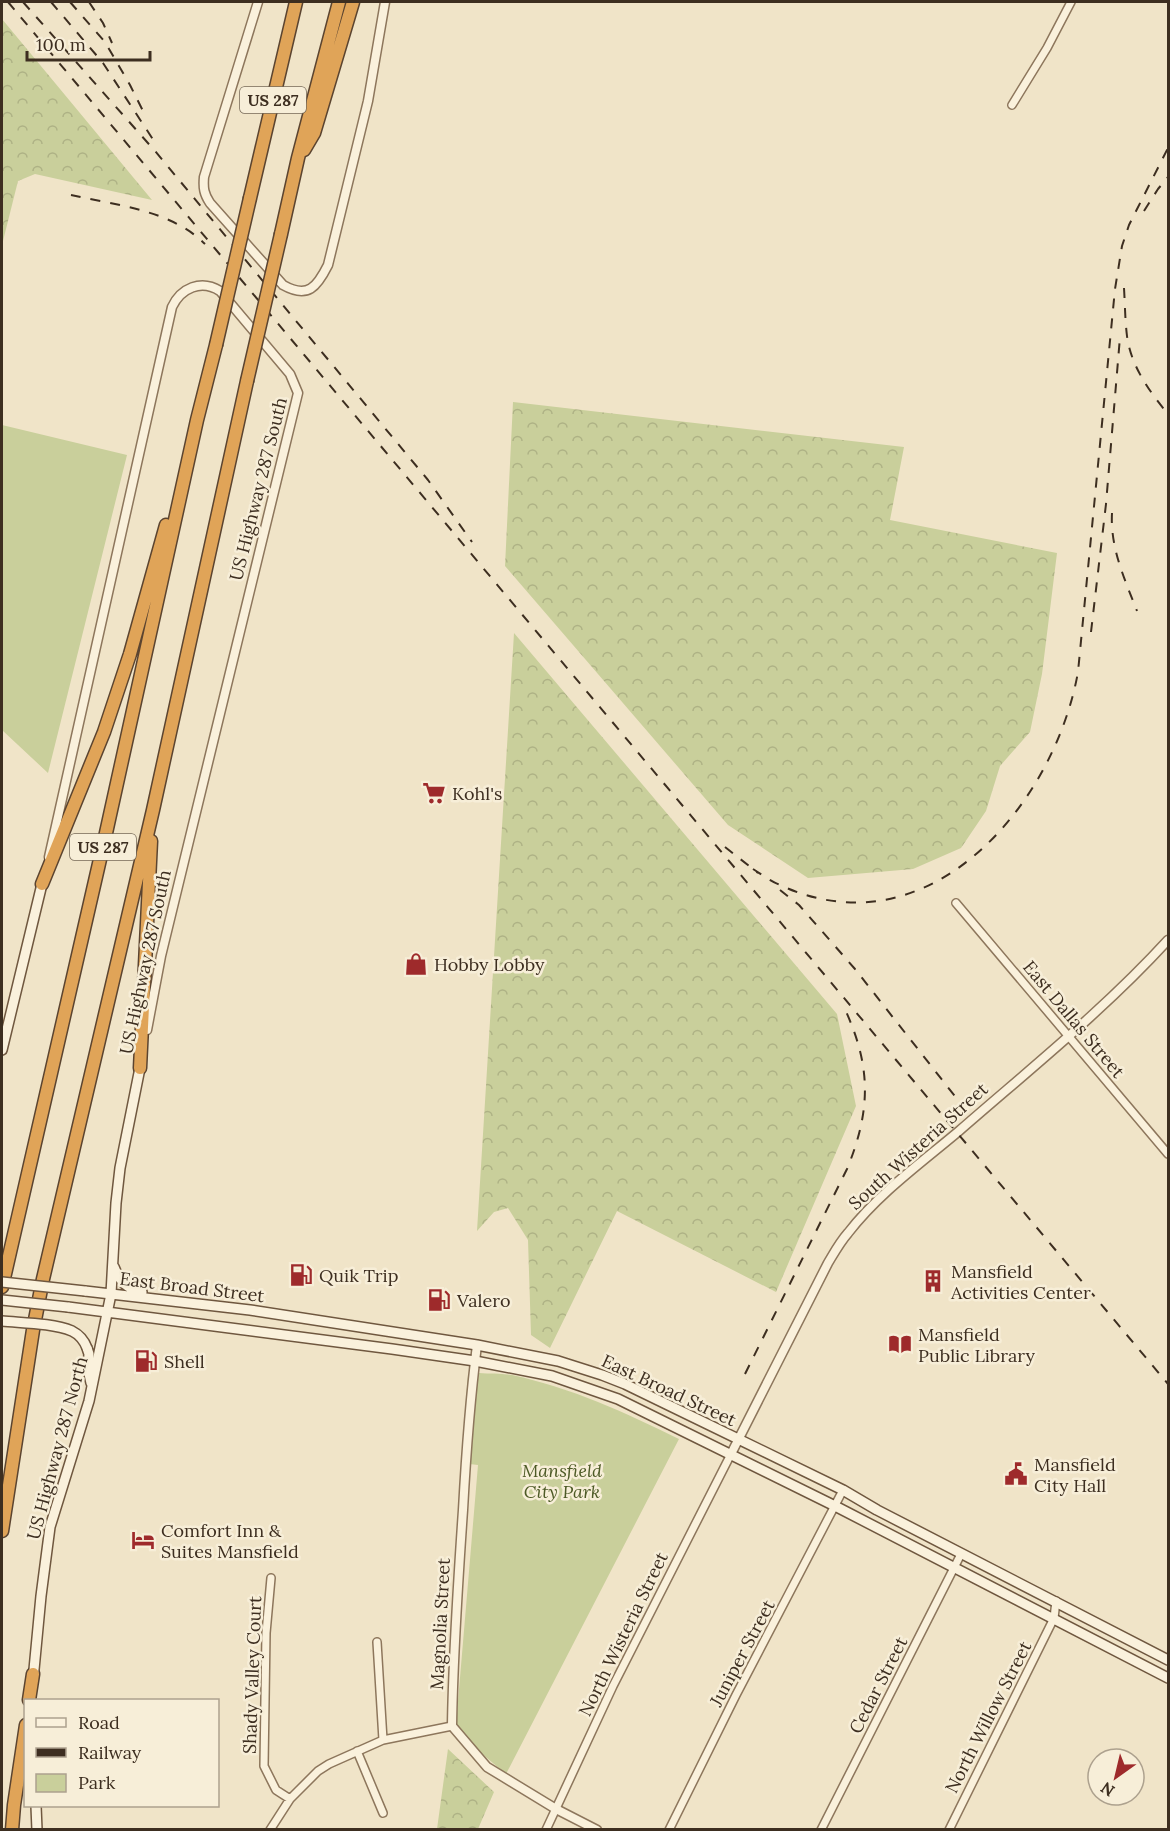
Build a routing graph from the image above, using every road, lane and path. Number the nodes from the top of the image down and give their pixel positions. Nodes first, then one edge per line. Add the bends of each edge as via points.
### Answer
1 (258, 2) edge
2 (296, 2) edge
3 (339, 2) edge
4 (353, 2) edge
5 (385, 2) edge
6 (1071, 2) edge
7 (1012, 105) dead end
8 (298, 158) junction
9 (197, 420) junction
10 (153, 810) junction
11 (42, 884) junction
12 (956, 903) dead end
13 (1168, 940) edge
14 (1068, 1036) junction
15 (2, 1050) edge
16 (140, 1068) junction
17 (1168, 1154) edge
18 (113, 1264) junction
19 (2, 1281) edge
20 (2, 1287) edge
21 (111, 1294) junction
22 (158, 1298) junction
23 (2, 1300) edge
24 (250, 1310) junction
25 (107, 1312) junction
26 (2, 1321) edge
27 (247, 1330) junction
28 (393, 1333) junction
29 (477, 1345) junction
30 (392, 1349) junction
31 (475, 1361) junction
32 (558, 1361) junction
33 (552, 1376) junction
34 (625, 1384) junction
35 (92, 1388) junction
36 (618, 1399) junction
37 (738, 1440) junction
38 (731, 1454) junction
39 (843, 1490) junction
40 (835, 1506) junction
41 (2, 1531) edge
42 (961, 1554) junction
43 (954, 1567) junction
44 (271, 1578) dead end
45 (1056, 1601) junction
46 (1066, 1607) junction
47 (1054, 1618) junction
48 (377, 1642) dead end
49 (1168, 1660) edge
50 (33, 1674) junction
51 (1168, 1677) edge
52 (29, 1699) edge
53 (34, 1699) edge
54 (452, 1726) junction
55 (24, 1738) edge
56 (384, 1740) junction
57 (357, 1751) junction
58 (290, 1799) junction
59 (36, 1807) edge
60 (556, 1809) junction
61 (383, 1813) dead end
62 (12, 1830) edge
63 (38, 1830) edge
64 (270, 1830) edge
65 (546, 1830) edge
66 (597, 1830) edge
67 (669, 1830) edge
68 (821, 1830) edge
69 (949, 1830) edge

1 - 5 street via 203,186 210,203 284,285 305,292 314,288 328,265 369,101
2 - 9 highway, US 287, bridge
3 - 8 highway, US 287
4 - 8 highway via 314,133
6 - 7 street
8 - 10 highway, US 287, bridge
9 - 11 highway via 184,450 170,513 104,732
9 - 20 highway, US 287
10 - 16 highway
10 - 41 highway, US 287 via 43,1279
11 - 15 main road, US Highway 287 South
11 - 16 street, US Highway 287 South via 172,307 187,289 209,286 220,291 290,374 298,393 160,956
12 - 14 street, East Dallas Street
13 - 14 street, South Wisteria Street
14 - 17 street, East Dallas Street
14 - 37 street, South Wisteria Street via 901,1178 846,1234
16 - 18 main road, US Highway 287 South via 120,1168
18 - 21 main road, US Highway 287 South
18 - 22 main road via 126,1287
19 - 21 main road, East Broad Street, bridge
21 - 22 main road, East Broad Street
21 - 25 main road, US Highway 287 South
22 - 24 main road, East Broad Street
23 - 25 main road, East Broad Street, bridge
24 - 27 main road
24 - 28 main road, East Broad Street
25 - 27 main road, East Broad Street
25 - 35 main road, US Highway 287 North
26 - 35 main road, bridge via 60,1328 84,1340
27 - 30 main road, East Broad Street
28 - 29 main road, East Broad Street
28 - 30 main road
29 - 31 street, Magnolia Street
29 - 32 main road, East Broad Street
30 - 31 main road, East Broad Street
31 - 33 main road, East Broad Street
31 - 54 street, Magnolia Street via 458,1582
32 - 33 main road
32 - 34 main road, East Broad Street
33 - 36 main road, East Broad Street
34 - 36 main road
34 - 37 main road, East Broad Street
35 - 50 main road, US Highway 287 North via 50,1527
36 - 38 main road, East Broad Street
37 - 38 street, South Wisteria Street
37 - 39 main road, East Broad Street
38 - 40 main road, East Broad Street
38 - 60 street, North Wisteria Street via 613,1686
39 - 40 street, Juniper Street
39 - 42 main road, East Broad Street
40 - 43 main road, East Broad Street
40 - 67 street, Juniper Street
42 - 43 street, Cedar Street
42 - 45 main road, East Broad Street
43 - 47 main road, East Broad Street
43 - 68 street, Cedar Street
44 - 58 street, Shady Valley Court via 264,1766 276,1790
45 - 46 main road, East Broad Street
45 - 47 street, North Willow Street
46 - 47 street, North Willow Street
46 - 49 main road, East Broad Street
47 - 51 main road, East Broad Street
47 - 69 street, North Willow Street
48 - 56 street
50 - 52 highway
50 - 53 main road, US Highway 287 North
54 - 56 street
54 - 60 street via 487,1767
55 - 62 highway
56 - 57 street
57 - 58 street via 318,1771
57 - 61 street
58 - 64 street
59 - 63 main road
60 - 65 street, North Wisteria Street
60 - 66 street

